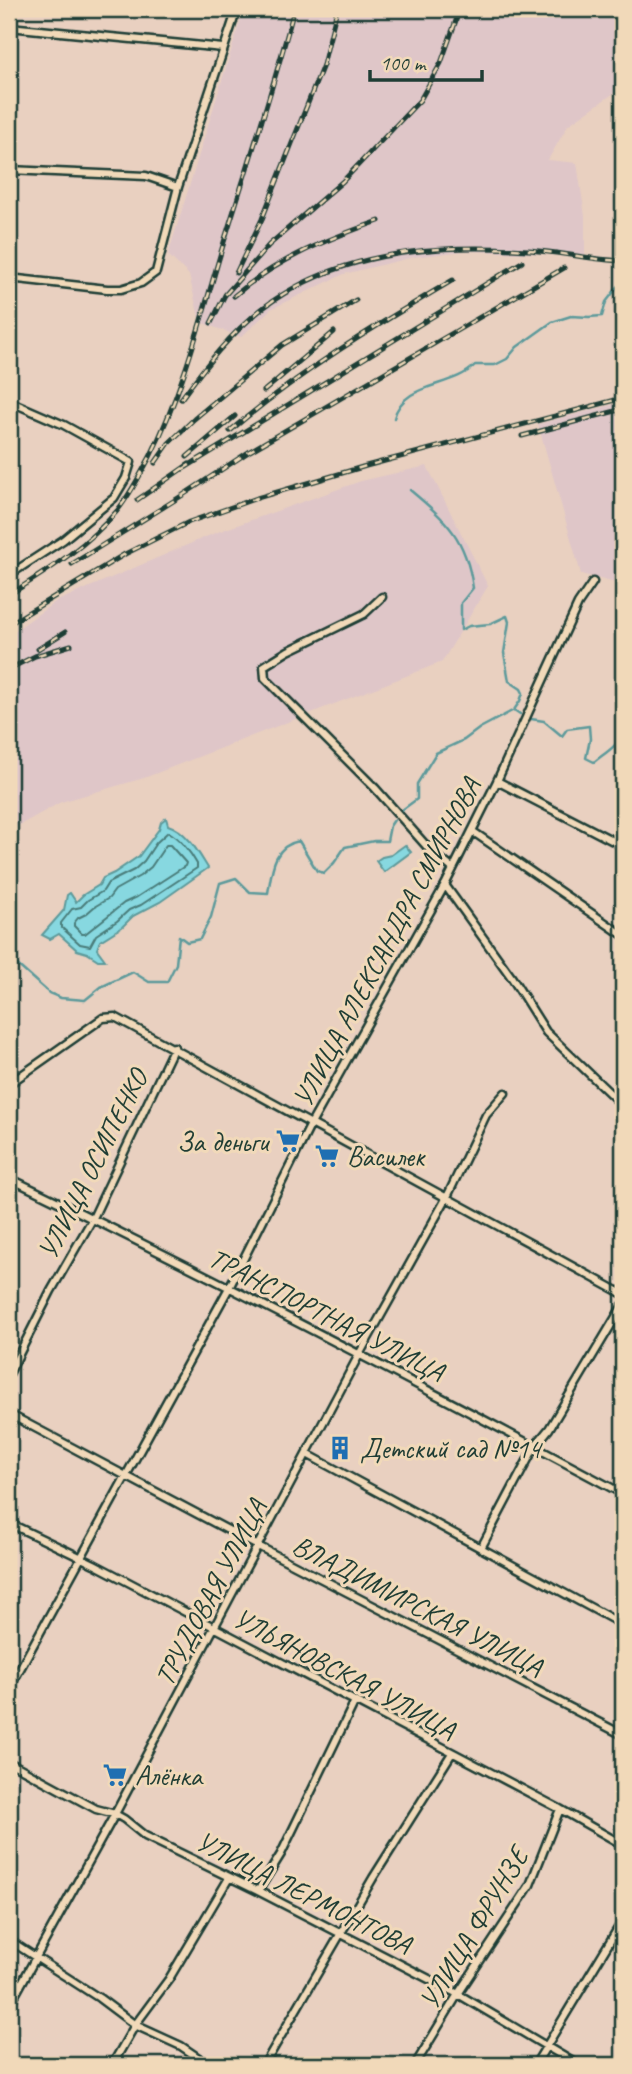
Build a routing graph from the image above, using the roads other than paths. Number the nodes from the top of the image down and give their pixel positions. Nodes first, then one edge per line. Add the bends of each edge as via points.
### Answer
1 (237, 9) edge
2 (9, 27) edge
3 (223, 48) junction
4 (9, 170) edge
5 (178, 187) junction
6 (9, 278) edge
7 (9, 401) edge
8 (9, 575) edge
9 (593, 582) dead end
10 (382, 597) dead end
11 (497, 781) junction
12 (472, 831) junction
13 (623, 846) edge
14 (453, 869) junction
15 (445, 885) junction
16 (623, 935) edge
17 (174, 1048) junction
18 (9, 1084) edge
19 (505, 1093) dead end
20 (623, 1106) edge
21 (311, 1124) junction
22 (9, 1178) edge
23 (447, 1196) junction
24 (93, 1219) junction
25 (230, 1286) junction
26 (623, 1294) edge
27 (623, 1305) edge
28 (360, 1353) junction
29 (9, 1374) edge
30 (9, 1414) edge
31 (535, 1446) junction
32 (307, 1454) junction
33 (126, 1476) junction
34 (623, 1494) edge
35 (9, 1522) edge
36 (258, 1546) junction
37 (481, 1548) junction
38 (80, 1557) junction
39 (623, 1625) edge
40 (214, 1628) junction
41 (9, 1689) edge
42 (355, 1701) junction
43 (623, 1735) edge
44 (452, 1753) junction
45 (9, 1762) edge
46 (560, 1809) junction
47 (114, 1814) junction
48 (623, 1845) edge
49 (229, 1878) junction
50 (258, 1891) junction
51 (623, 1920) edge
52 (340, 1934) junction
53 (9, 1940) edge
54 (36, 1957) junction
55 (458, 1994) junction
56 (9, 2006) edge
57 (135, 2025) junction
58 (546, 2047) junction
59 (112, 2065) edge
60 (209, 2065) edge
61 (264, 2065) edge
62 (415, 2065) edge
63 (535, 2065) edge
64 (578, 2065) edge

1 - 3 street
2 - 3 street
3 - 5 street
4 - 5 street via 146,176
5 - 6 street via 156,272 147,280 107,289
7 - 8 street via 131,462 114,498 63,540
9 - 11 street, УЛИЦА АЛЕКСАНДРА СМИРНОВА via 578,604
10 - 14 street via 364,614 264,666 265,678
11 - 12 street, УЛИЦА АЛЕКСАНДРА СМИРНОВА
11 - 13 street
12 - 14 street, УЛИЦА АЛЕКСАНДРА СМИРНОВА
12 - 16 street
14 - 15 street, УЛИЦА АЛЕКСАНДРА СМИРНОВА
15 - 20 street via 545,1032
15 - 21 street, УЛИЦА АЛЕКСАНДРА СМИРНОВА
17 - 18 street via 115,1017 103,1018
17 - 21 street
17 - 24 street, УЛИЦА ОСИПЕНКО
19 - 23 street, ТРУДОВАЯ УЛИЦА via 486,1115
21 - 23 street
21 - 25 street, УЛИЦА АЛЕКСАНДРА СМИРНОВА
22 - 24 street, ТРАНСПОРТНАЯ УЛИЦА
23 - 26 street
23 - 28 street, ТРУДОВАЯ УЛИЦА
24 - 25 street, ТРАНСПОРТНАЯ УЛИЦА
24 - 29 street, УЛИЦА ОСИПЕНКО
25 - 28 street, ТРАНСПОРТНАЯ УЛИЦА
25 - 33 street, УЛИЦА АЛЕКСАНДРА СМИРНОВА
27 - 31 street
28 - 31 street, ТРАНСПОРТНАЯ УЛИЦА
28 - 32 street, ТРУДОВАЯ УЛИЦА
30 - 33 street, ВЛАДИМИРСКАЯ УЛИЦА
31 - 34 street, ТРАНСПОРТНАЯ УЛИЦА
31 - 37 street
32 - 36 street, ТРУДОВАЯ УЛИЦА
32 - 37 street
33 - 36 street, ВЛАДИМИРСКАЯ УЛИЦА
33 - 38 street, УЛИЦА АЛЕКСАНДРА СМИРНОВА
35 - 38 street, УЛЬЯНОВСКАЯ УЛИЦА
36 - 40 street, ТРУДОВАЯ УЛИЦА
36 - 43 street, ВЛАДИМИРСКАЯ УЛИЦА
37 - 39 street
38 - 40 street, УЛЬЯНОВСКАЯ УЛИЦА
38 - 41 street, УЛИЦА АЛЕКСАНДРА СМИРНОВА
40 - 42 street, УЛЬЯНОВСКАЯ УЛИЦА
40 - 47 street, ТРУДОВАЯ УЛИЦА
42 - 44 street, УЛЬЯНОВСКАЯ УЛИЦА
42 - 50 street via 281,1854
44 - 46 street, УЛЬЯНОВСКАЯ УЛИЦА
44 - 52 street
45 - 47 street, УЛИЦА ЛЕРМОНТОВА via 96,1809
46 - 48 street, УЛЬЯНОВСКАЯ УЛИЦА
46 - 55 street, УЛИЦА ФРУНЗЕ via 530,1885
47 - 49 street, УЛИЦА ЛЕРМОНТОВА via 145,1836
47 - 54 street, ТРУДОВАЯ УЛИЦА
49 - 50 street, УЛИЦА ЛЕРМОНТОВА
49 - 57 street via 169,1979
50 - 52 street, УЛИЦА ЛЕРМОНТОВА
51 - 58 street
52 - 55 street, УЛИЦА ЛЕРМОНТОВА
52 - 61 street
53 - 54 street
54 - 56 street, ТРУДОВАЯ УЛИЦА
54 - 57 street
55 - 58 street, УЛИЦА ЛЕРМОНТОВА
55 - 62 street, УЛИЦА ФРУНЗЕ
57 - 59 street
57 - 60 street
58 - 63 street
58 - 64 street, УЛИЦА ЛЕРМОНТОВА

